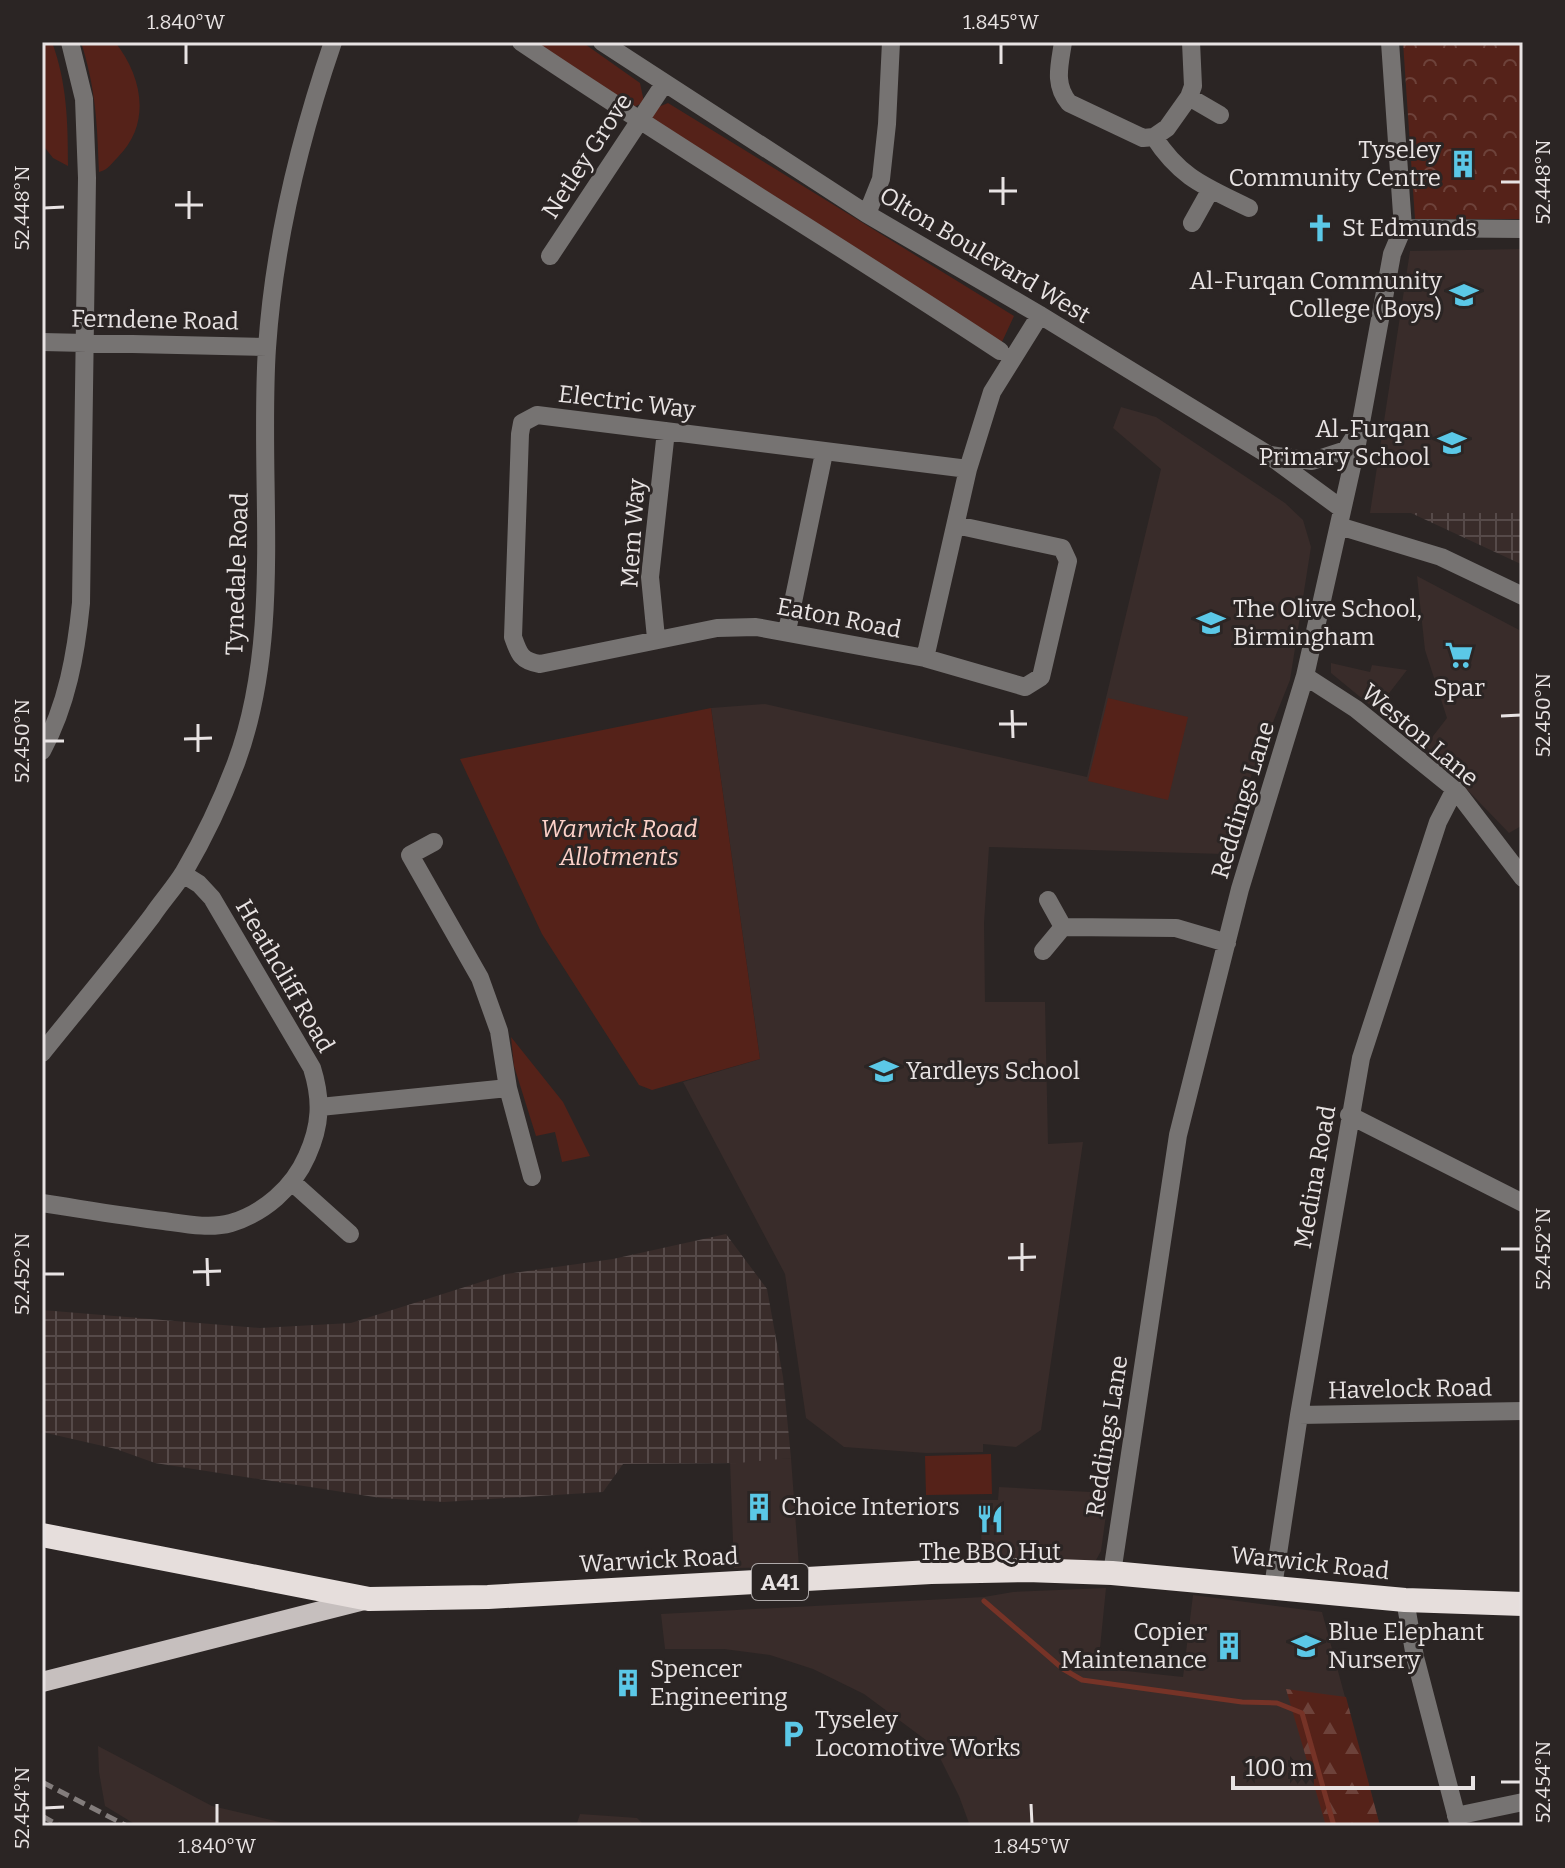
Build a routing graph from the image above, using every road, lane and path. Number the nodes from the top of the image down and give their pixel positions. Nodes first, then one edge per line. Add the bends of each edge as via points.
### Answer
1 (70, 42) edge
2 (333, 42) edge
3 (521, 42) edge
4 (602, 42) edge
5 (891, 42) edge
6 (1063, 42) edge
7 (1191, 42) edge
8 (1390, 42) edge
9 (664, 84) junction
10 (1189, 97) junction
11 (1220, 115) dead end
12 (638, 121) junction
13 (1154, 137) junction
14 (1211, 189) junction
15 (1249, 208) dead end
16 (867, 214) junction
17 (1192, 223) dead end
18 (1403, 228) junction
19 (1523, 229) edge
20 (550, 256) dead end
21 (1040, 315) junction
22 (42, 342) edge
23 (84, 343) junction
24 (267, 347) junction
25 (1000, 351) dead end
26 (1359, 428) junction
27 (666, 431) junction
28 (824, 453) junction
29 (1267, 454) junction
30 (968, 469) junction
31 (1341, 518) junction
32 (956, 525) junction
33 (1523, 596) edge
34 (787, 631) junction
35 (656, 638) junction
36 (925, 658) junction
37 (526, 662) joint
38 (1305, 676) junction
39 (42, 751) edge
40 (1455, 789) junction
41 (434, 842) dead end
42 (183, 874) junction
43 (1523, 878) edge
44 (1048, 900) dead end
45 (1063, 927) junction
46 (1227, 943) junction
47 (1043, 951) dead end
48 (42, 1053) edge
49 (508, 1088) junction
50 (320, 1107) junction
51 (1349, 1115) junction
52 (532, 1177) dead end
53 (292, 1182) junction
54 (42, 1203) edge
55 (1523, 1203) edge
56 (350, 1234) dead end
57 (1523, 1411) edge
58 (1299, 1415) junction
59 (42, 1535) edge
60 (1112, 1573) junction
61 (298, 1585) junction
62 (1273, 1587) junction
63 (369, 1599) junction
64 (1405, 1600) junction
65 (1523, 1604) edge
66 (259, 1626) junction
67 (42, 1682) edge
68 (1523, 1802) edge
69 (1458, 1821) edge

1 - 23 street via 86,126
2 - 24 street, Tynedale Road via 293,176
3 - 12 street
4 - 9 street, Olton Boulevard West
5 - 16 street via 881,179
6 - 13 street via 1058,83 1069,103 1131,134
7 - 10 street
8 - 18 street, Reddings Lane
9 - 12 street, Netley Grove
9 - 16 street, Olton Boulevard West
10 - 11 street
10 - 13 street
12 - 20 street, Netley Grove
12 - 25 street
13 - 14 street via 1168,160
14 - 15 street
14 - 17 street
16 - 21 street, Olton Boulevard West
18 - 19 street
18 - 26 street, Reddings Lane via 1392,254
21 - 29 street, Olton Boulevard West
21 - 30 street, Eaton Road via 992,392
22 - 23 street, Ferndene Road
23 - 24 street, Ferndene Road
23 - 39 street via 78,632 73,669
24 - 42 street, Tynedale Road via 261,647 236,763
26 - 29 street via 1346,450 1312,461
26 - 31 street, Reddings Lane
27 - 28 street, Electric Way
27 - 35 street, Mem Way via 650,577
27 - 37 street, Electric Way via 537,415 522,423 513,637
28 - 30 street, Electric Way
28 - 34 street
29 - 31 street, Olton Boulevard West
30 - 32 street, Eaton Road
31 - 33 street, Olton Boulevard West
31 - 38 street, Reddings Lane
32 - 36 street, Eaton Road
32 - 36 street via 1062,548 1068,561 1041,677 1025,687
34 - 35 street, Eaton Road via 717,628
34 - 36 street, Eaton Road
35 - 37 street, Eaton Road via 540,664
38 - 40 street, Weston Lane via 1356,709
38 - 46 street, Reddings Lane
40 - 43 street, Weston Lane
40 - 51 street, Medina Road via 1438,822 1361,1058
41 - 49 street via 410,855 480,978 499,1031
42 - 48 street, Tynedale Road
42 - 50 street, Heathcliff Road via 212,898 234,932 312,1068
44 - 45 street
45 - 46 street via 1176,928
45 - 47 street
46 - 60 street, Reddings Lane via 1178,1135
49 - 50 street
49 - 52 street
50 - 53 street, Heathcliff Road via 313,1142
51 - 55 street
51 - 58 street, Medina Road
53 - 54 street, Heathcliff Road via 256,1212 229,1224 198,1225
53 - 56 street
57 - 58 street, Havelock Road
58 - 62 street, Medina Road
59 - 61 highway, Warwick Road / A41
60 - 62 highway, Warwick Road / A41
60 - 63 highway, Warwick Road / A41 via 931,1572
61 - 63 highway, Warwick Road / A41
61 - 66 main road via 290,1607
62 - 64 highway, Warwick Road / A41
63 - 66 main road
64 - 65 highway, Warwick Road / A41
64 - 69 street
66 - 67 main road
68 - 69 street

